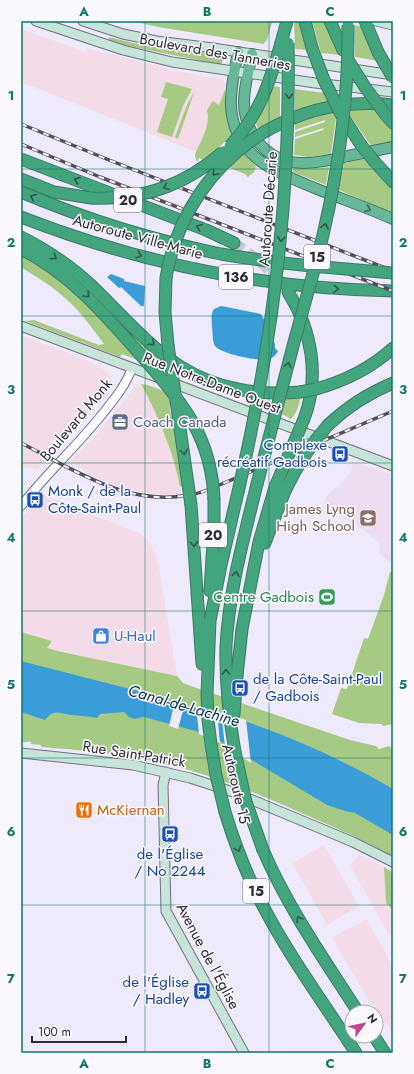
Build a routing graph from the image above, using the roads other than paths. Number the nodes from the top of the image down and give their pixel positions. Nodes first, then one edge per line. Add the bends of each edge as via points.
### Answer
1 (36, 21) edge
2 (83, 21) edge
3 (287, 21) edge
4 (305, 21) edge
5 (330, 21) edge
6 (365, 21) edge
7 (376, 21) edge
8 (348, 23) edge
9 (393, 25) edge
10 (284, 43) junction
11 (238, 52) junction
12 (252, 54) junction
13 (234, 72) junction
14 (248, 74) junction
15 (393, 77) edge
16 (393, 92) edge
17 (393, 105) edge
18 (393, 123) edge
19 (393, 147) edge
20 (21, 159) edge
21 (21, 179) edge
22 (393, 182) edge
23 (21, 192) edge
24 (21, 217) edge
25 (393, 219) edge
26 (21, 237) edge
27 (234, 243) tunnel mouth
28 (21, 248) edge
29 (393, 273) edge
30 (288, 292) tunnel mouth
31 (393, 292) edge
32 (21, 326) edge
33 (393, 348) edge
34 (132, 368) junction
35 (393, 383) edge
36 (393, 466) edge
37 (280, 489) junction
38 (238, 492) joint
39 (21, 506) edge
40 (210, 621) junction
41 (204, 642) junction
42 (235, 752) junction
43 (21, 753) edge
44 (166, 772) junction
45 (393, 862) edge
46 (353, 1004) edge
47 (379, 1044) edge
48 (244, 1053) edge
49 (356, 1053) edge
50 (385, 1053) edge

1 - 13 main road, Boulevard des Tanneries via 150,57
2 - 11 main road, Boulevard des Tanneries via 143,38
3 - 10 highway, Autoroute Décarie / 15
4 - 22 highway, bridge via 324,80 341,114 361,145
5 - 18 highway, bridge via 360,79
6 - 15 highway, bridge via 378,52
7 - 9 main road
42 -> 8 highway, 15, bridge via 228,704 226,645 234,586 330,200 346,95
10 -> 21 highway, bridge via 262,101 247,125 226,149 184,180 163,189 127,197 91,198 54,192
10 -> 38 highway, Autoroute Décarie / 15, bridge via 289,85 288,146 280,255 253,428
11 - 12 main road, Boulevard des Tanneries
11 - 13 highway
12 - 14 highway
12 - 15 main road, Boulevard des Tanneries
13 - 14 main road, Boulevard des Tanneries
13 -> 25 highway via 231,101 233,119 240,138 256,159 296,181
14 - 16 main road, Boulevard des Tanneries
14 - 19 highway via 244,102 247,121 258,141 277,156 295,163 314,163
17 -> 41 highway, bridge via 361,104 326,108 298,116 266,130 232,155 212,177 198,194 178,234 166,278 165,312 191,505
27 -> 20 highway, 20 via 199,227
29 -> 23 highway, Autoroute Ville-Marie / 136, bridge via 232,256 170,242 89,218
24 -> 31 highway, Autoroute Ville-Marie / 136 via 101,245 188,267 290,284
26 -> 33 highway, bridge via 57,258 83,278 158,349 182,368 221,385 242,391 272,394 316,389 360,372
28 -> 40 highway, 20, bridge via 57,270 83,291 176,396 196,428 208,461 214,500
30 - 37 highway, bridge via 299,311 310,347 312,378 304,419
32 - 34 main road, Rue Notre-Dame Ouest
34 - 36 main road, Rue Notre-Dame Ouest
34 - 39 street, Boulevard Monk via 123,387 96,422
35 - 37 highway, bridge via 357,402 328,425
37 - 42 highway via 259,542 240,646 235,700
38 - 40 highway, Autoroute 15 / 15
40 - 41 highway, Autoroute 15 / 15
41 -> 49 highway, Autoroute 15 / 15, bridge via 208,720 220,790 246,871 276,930
46 -> 42 highway, Autoroute 15 / 15, bridge via 285,896 263,850 246,802
43 - 44 main road, Rue Saint-Patrick
44 - 45 main road, Rue Saint-Patrick via 233,792 353,842
44 - 48 main road, Avenue de l'Église via 163,785 166,911
47 - 50 highway

